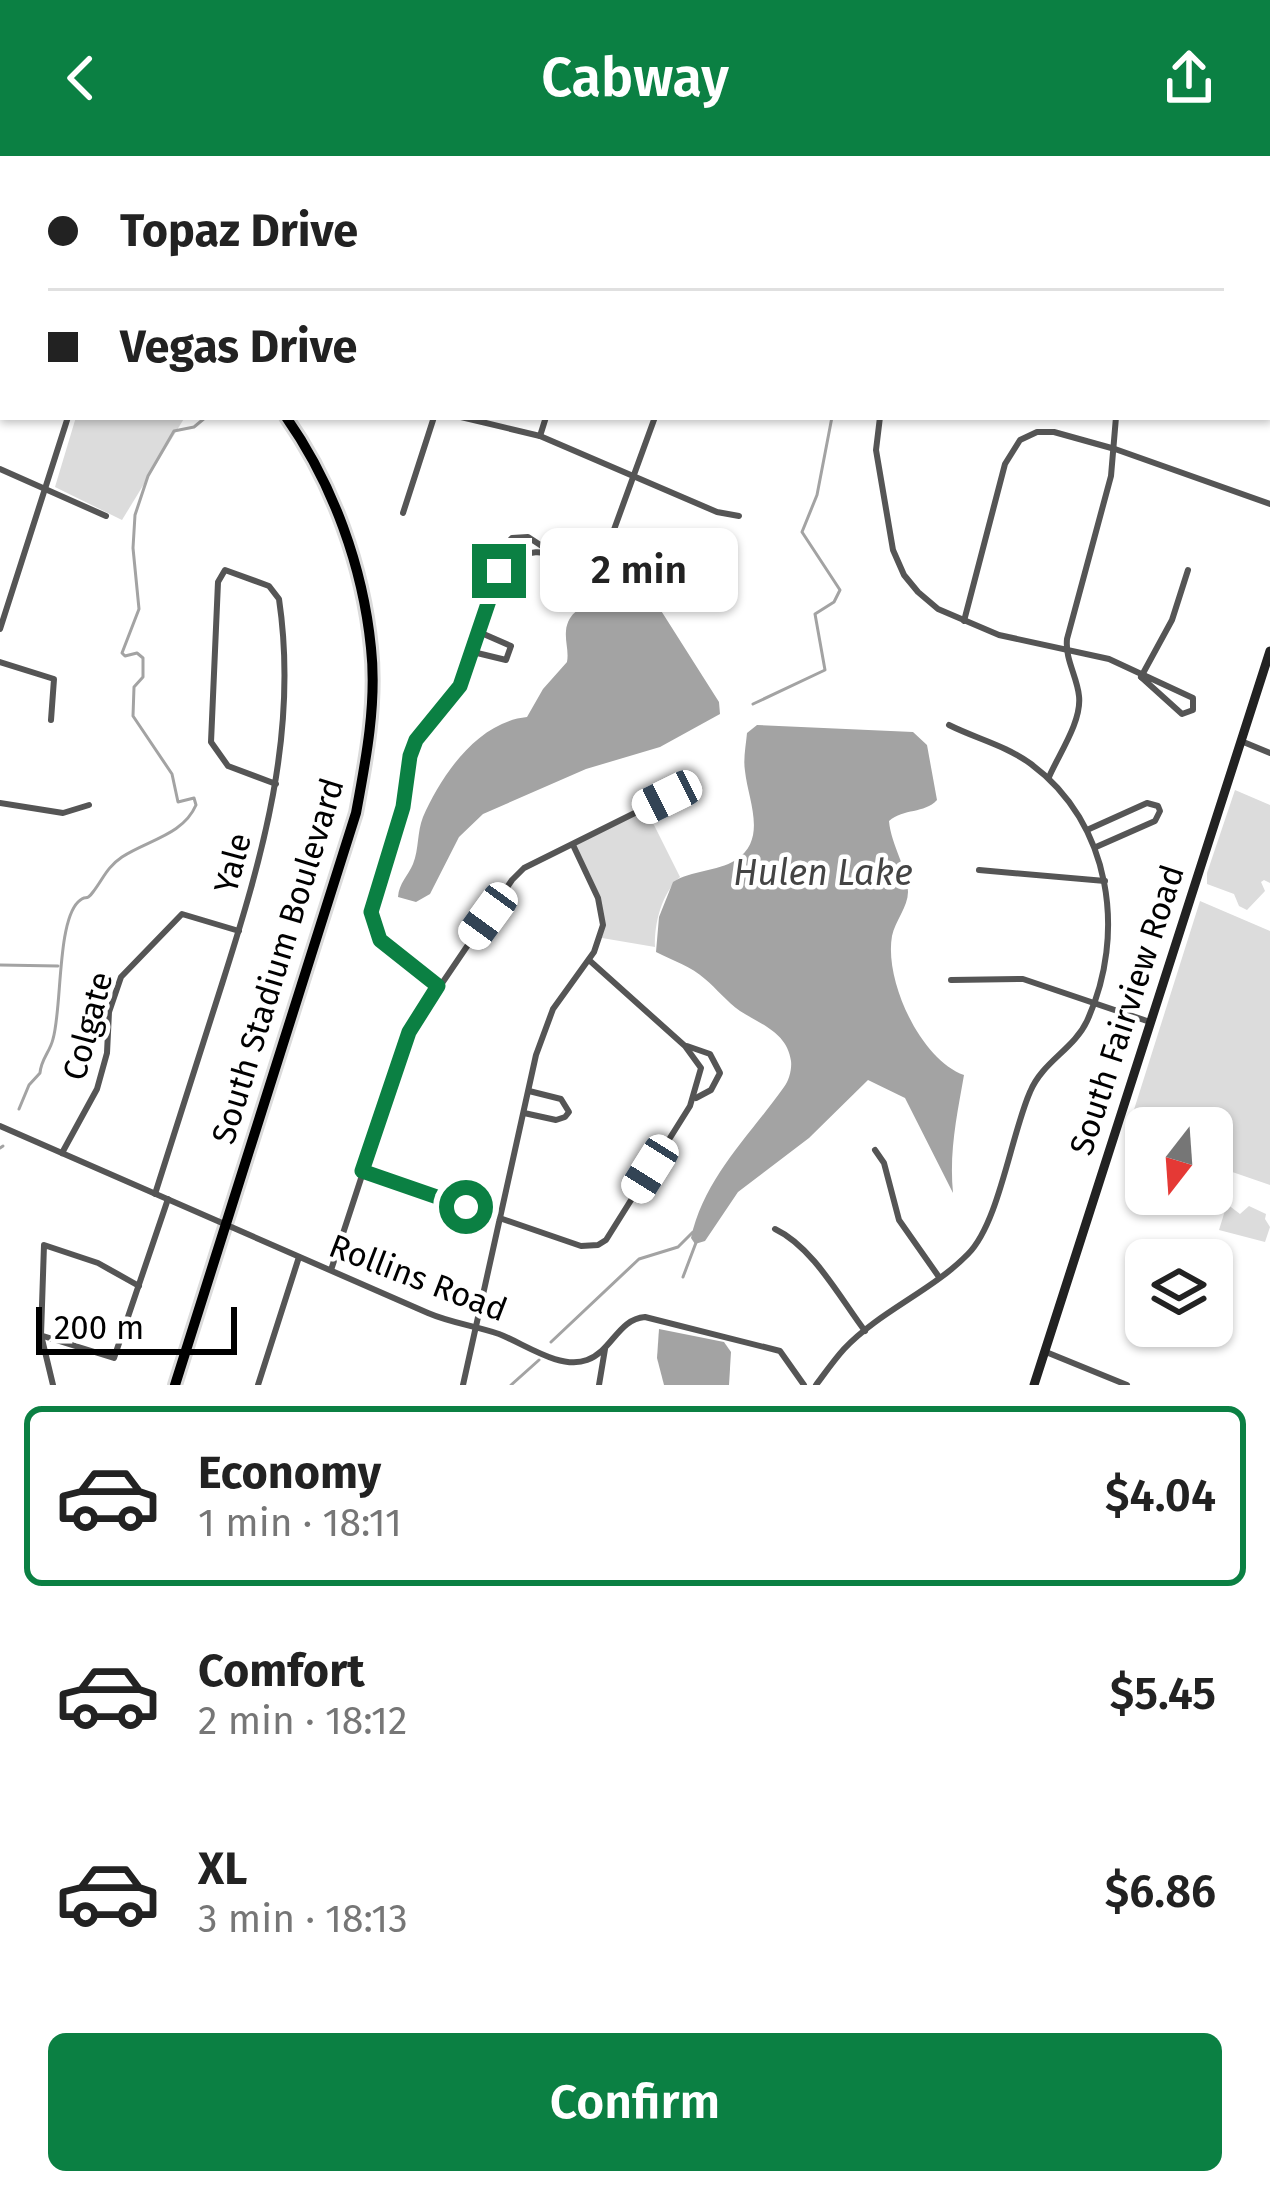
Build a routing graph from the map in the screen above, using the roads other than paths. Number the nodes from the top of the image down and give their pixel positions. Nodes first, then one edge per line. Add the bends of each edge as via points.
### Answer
1 (67, 420) edge
2 (288, 420) edge
3 (433, 420) edge
4 (473, 420) edge
5 (545, 420) edge
6 (654, 420) edge
7 (880, 420) edge
8 (1116, 420) edge
9 (540, 436) junction
10 (1115, 449) junction
11 (0, 469) edge
12 (634, 477) junction
13 (45, 489) junction
14 (1270, 504) edge
15 (403, 513) dead end
16 (106, 516) dead end
17 (739, 516) dead end
18 (550, 552) junction
19 (1187, 570) dead end
20 (499, 571) junction
21 (964, 621) junction
22 (0, 629) edge
23 (479, 632) junction
24 (1066, 651) junction
25 (1270, 651) edge
26 (472, 652) junction
27 (0, 662) edge
28 (1141, 677) junction
29 (51, 720) dead end
30 (949, 725) dead end
31 (1241, 741) junction
32 (1270, 753) edge
33 (1048, 779) junction
34 (276, 784) junction
35 (686, 796) dead end
36 (0, 803) edge
37 (89, 805) dead end
38 (1087, 830) junction
39 (572, 844) junction
40 (1095, 847) junction
41 (979, 870) dead end
42 (1105, 881) junction
43 (239, 932) junction
44 (589, 960) junction
45 (951, 980) dead end
46 (438, 986) junction
47 (1093, 1002) junction
48 (1152, 1023) junction
49 (685, 1046) junction
50 (529, 1091) junction
51 (691, 1103) junction
52 (524, 1113) junction
53 (0, 1126) edge
54 (875, 1150) dead end
55 (62, 1153) junction
56 (362, 1171) junction
57 (155, 1194) junction
58 (168, 1199) junction
59 (501, 1219) junction
60 (227, 1224) junction
61 (776, 1228) dead end
62 (300, 1256) junction
63 (331, 1270) junction
64 (939, 1277) junction
65 (139, 1286) junction
66 (476, 1328) junction
67 (865, 1331) junction
68 (41, 1335) junction
69 (604, 1348) junction
70 (1046, 1352) junction
71 (53, 1385) edge
72 (175, 1385) edge
73 (258, 1385) edge
74 (464, 1385) edge
75 (599, 1385) edge
76 (804, 1385) edge
77 (816, 1385) edge
78 (1034, 1385) edge
79 (1127, 1385) edge

1 - 13 street
2 - 60 main road, South Stadium Boulevard via 345,526 372,650 368,746 356,813
3 - 15 street
4 - 9 street
5 - 9 street
6 - 12 street
7 - 21 street via 876,450 897,560 918,592
8 - 10 street
9 - 12 street
10 - 14 street
10 - 21 street via 1054,433 1020,440
10 - 24 street
11 - 13 street
12 - 17 street
12 - 18 street via 603,564 596,570
13 - 16 street
13 - 22 street
18 - 20 street via 511,560
18 - 20 street via 528,536 512,538 500,551
19 - 28 street
20 - 23 street
21 - 24 street
23 - 26 street
23 - 26 street via 505,641 510,654 498,661
24 - 28 street via 1109,659
24 - 33 street via 1077,713
25 - 31 street, South Fairview Road
26 - 46 street via 452,700 416,740 371,912 380,940
27 - 29 street via 55,679
28 - 28 street via 1182,713 1193,710 1192,698
30 - 33 street via 999,744
31 - 32 street
31 - 48 street, South Fairview Road
33 - 38 street
34 - 34 street, Yale via 228,766 211,742 222,571 269,586 279,599 287,700
34 - 43 street, Yale
35 - 39 street via 667,797
36 - 37 street via 63,813
38 - 40 street
38 - 40 street via 1147,803 1158,806 1155,820
39 - 44 street via 603,912
39 - 46 street via 512,880
40 - 42 street
41 - 42 street
42 - 47 street via 1108,946
43 - 55 street, Colgate via 182,914 125,968 97,1089
43 - 57 street, Yale
44 - 49 street
44 - 50 street via 546,1025
45 - 47 street via 1023,979
46 - 56 street via 409,1032
47 - 48 street
47 - 64 street via 1080,1032 1030,1092 981,1235
48 - 70 street, South Fairview Road
49 - 51 street via 701,1068
49 - 51 street via 710,1054 720,1072
50 - 52 street
50 - 52 street via 561,1099 569,1112 556,1120
51 - 59 street via 598,1245
52 - 59 street
53 - 55 street, Rollins Road
54 - 64 street via 898,1220
55 - 57 street, Rollins Road
56 - 59 street
56 - 63 street
57 - 58 street, Rollins Road
58 - 60 street, Rollins Road
58 - 65 street
59 - 66 street
60 - 62 street, Rollins Road
60 - 72 main road, South Stadium Boulevard
61 - 67 street via 790,1235
62 - 63 street, Rollins Road
62 - 73 street
63 - 66 street, Rollins Road
64 - 67 street
65 - 68 street via 114,1358
65 - 68 street via 44,1245
66 - 69 street, Rollins Road via 570,1362
66 - 74 street
67 - 77 street
68 - 71 street
69 - 75 street
69 - 76 street, Rollins Road via 632,1319 645,1317 780,1351
70 - 78 street, South Fairview Road
70 - 79 street

